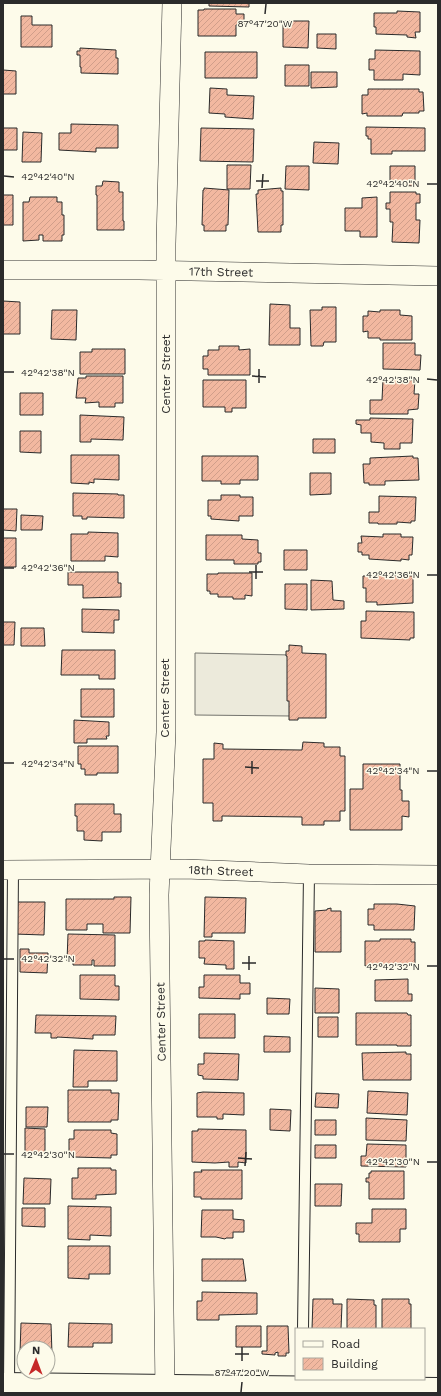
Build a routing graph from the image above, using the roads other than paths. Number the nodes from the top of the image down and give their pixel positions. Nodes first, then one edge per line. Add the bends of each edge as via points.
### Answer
1 (172, 3) edge
2 (3, 270) edge
3 (167, 271) junction
4 (438, 276) edge
5 (8, 870) edge
6 (160, 870) junction
7 (309, 874) junction
8 (438, 875) edge
9 (303, 1328) edge
10 (302, 1383) edge
11 (6, 1384) edge
12 (438, 1389) edge
13 (165, 1390) edge

1 - 3 street, Center Street
2 - 3 street, 17th Street
3 - 4 street, 17th Street
3 - 6 street, Center Street via 166,732
5 - 6 street, 18th Street
5 - 11 lane
6 - 7 street, 18th Street
6 - 13 street, Center Street
7 - 8 street, 18th Street
7 - 9 lane
10 - 12 street
10 - 13 street
11 - 13 street

